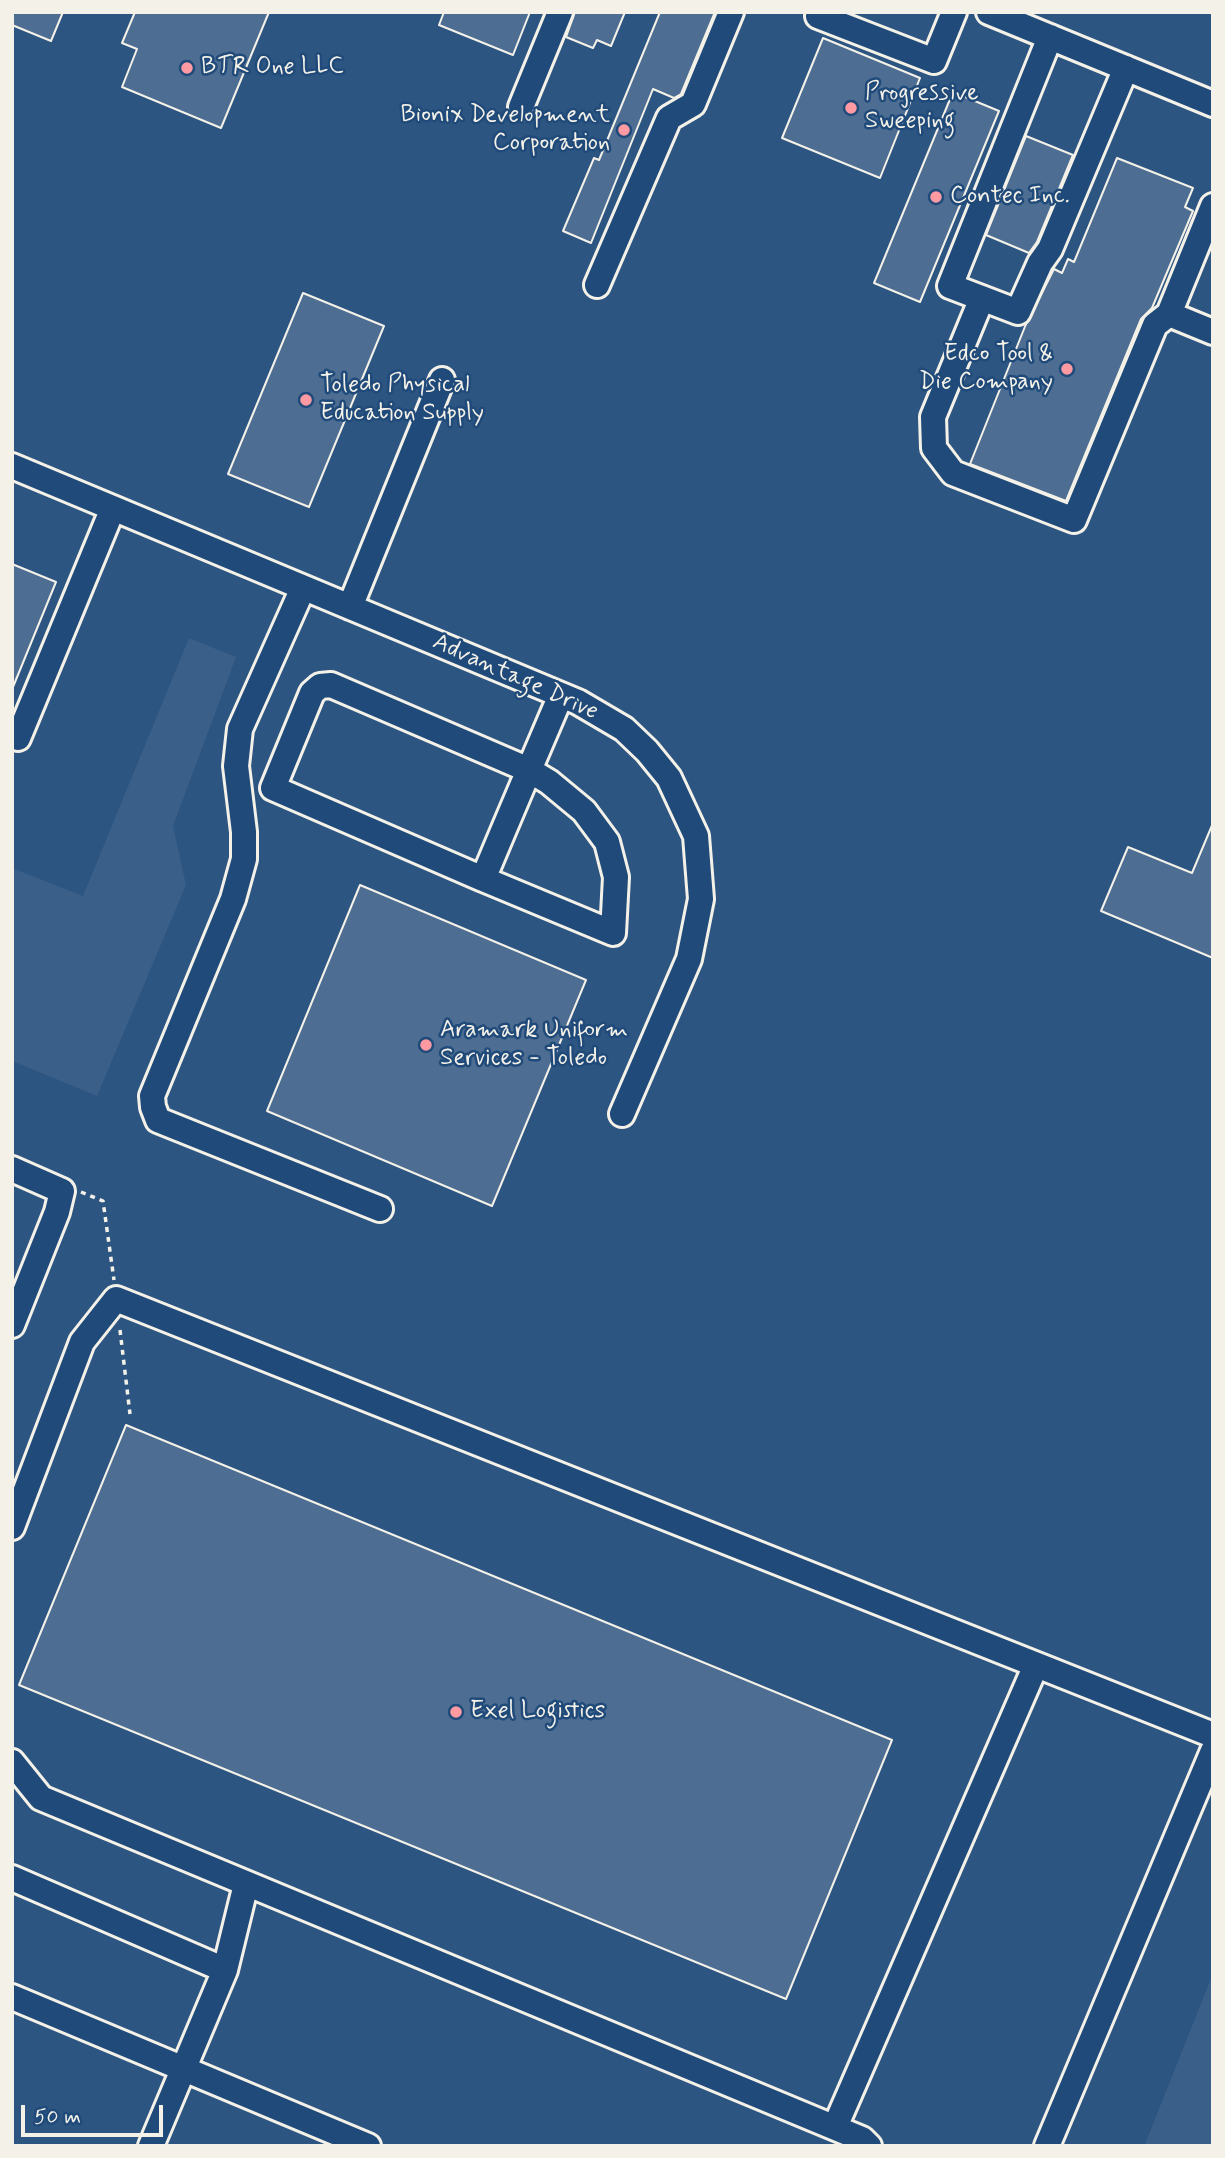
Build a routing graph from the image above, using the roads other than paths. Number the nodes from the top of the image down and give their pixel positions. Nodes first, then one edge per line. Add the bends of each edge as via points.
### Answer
1 (560, 12) edge
2 (731, 12) edge
3 (820, 12) edge
4 (954, 12) edge
5 (989, 12) edge
6 (1050, 37) junction
7 (1126, 68) junction
8 (1213, 104) edge
9 (521, 107) dead end
10 (1213, 206) edge
11 (597, 285) dead end
12 (982, 298) junction
13 (1169, 314) junction
14 (1213, 332) edge
15 (442, 380) dead end
16 (12, 466) edge
17 (113, 508) junction
18 (303, 588) junction
19 (351, 607) junction
20 (561, 695) junction
21 (18, 738) dead end
22 (529, 770) junction
23 (273, 788) junction
24 (238, 790) junction
25 (483, 879) junction
26 (622, 1114) dead end
27 (15, 1178) edge
28 (380, 1209) dead end
29 (12, 1325) edge
30 (12, 1527) edge
31 (1036, 1665) junction
32 (1213, 1735) edge
33 (1213, 1751) edge
34 (12, 1762) edge
35 (12, 1878) edge
36 (246, 1884) junction
37 (225, 1970) junction
38 (12, 1997) edge
39 (183, 2070) junction
40 (835, 2127) junction
41 (151, 2146) edge
42 (368, 2146) edge
43 (869, 2146) edge
44 (1047, 2146) edge

1 - 9 street
2 - 11 street via 693,104 669,118
3 - 4 street via 818,16 934,61
5 - 6 street
6 - 7 street
6 - 12 street via 950,286
7 - 8 street
7 - 12 street via 1050,249 1018,312
10 - 13 street
12 - 13 street via 933,417 934,448 953,474 1074,520 1155,325
13 - 14 street
15 - 19 street
16 - 17 street, Advantage Drive
17 - 18 street, Advantage Drive
17 - 21 street
18 - 19 street, Advantage Drive
18 - 24 street via 240,729
19 - 20 street, Advantage Drive
20 - 22 street
20 - 26 street, Advantage Drive via 598,712 647,751 669,778 696,836 701,899 695,940
22 - 23 street via 331,685 312,693
22 - 25 street
22 - 25 street via 584,811 607,842 616,877 613,933
23 - 24 street
23 - 25 street
24 - 28 street via 244,859 233,899 152,1096 153,1108 158,1120
27 - 29 street via 62,1191
30 - 31 street via 82,1342 117,1298
31 - 32 street
31 - 40 street
33 - 44 street
34 - 36 street via 41,1798
35 - 37 street
36 - 37 street
36 - 40 street
37 - 39 street
38 - 39 street
39 - 41 street
39 - 42 street
40 - 43 street via 862,2138

